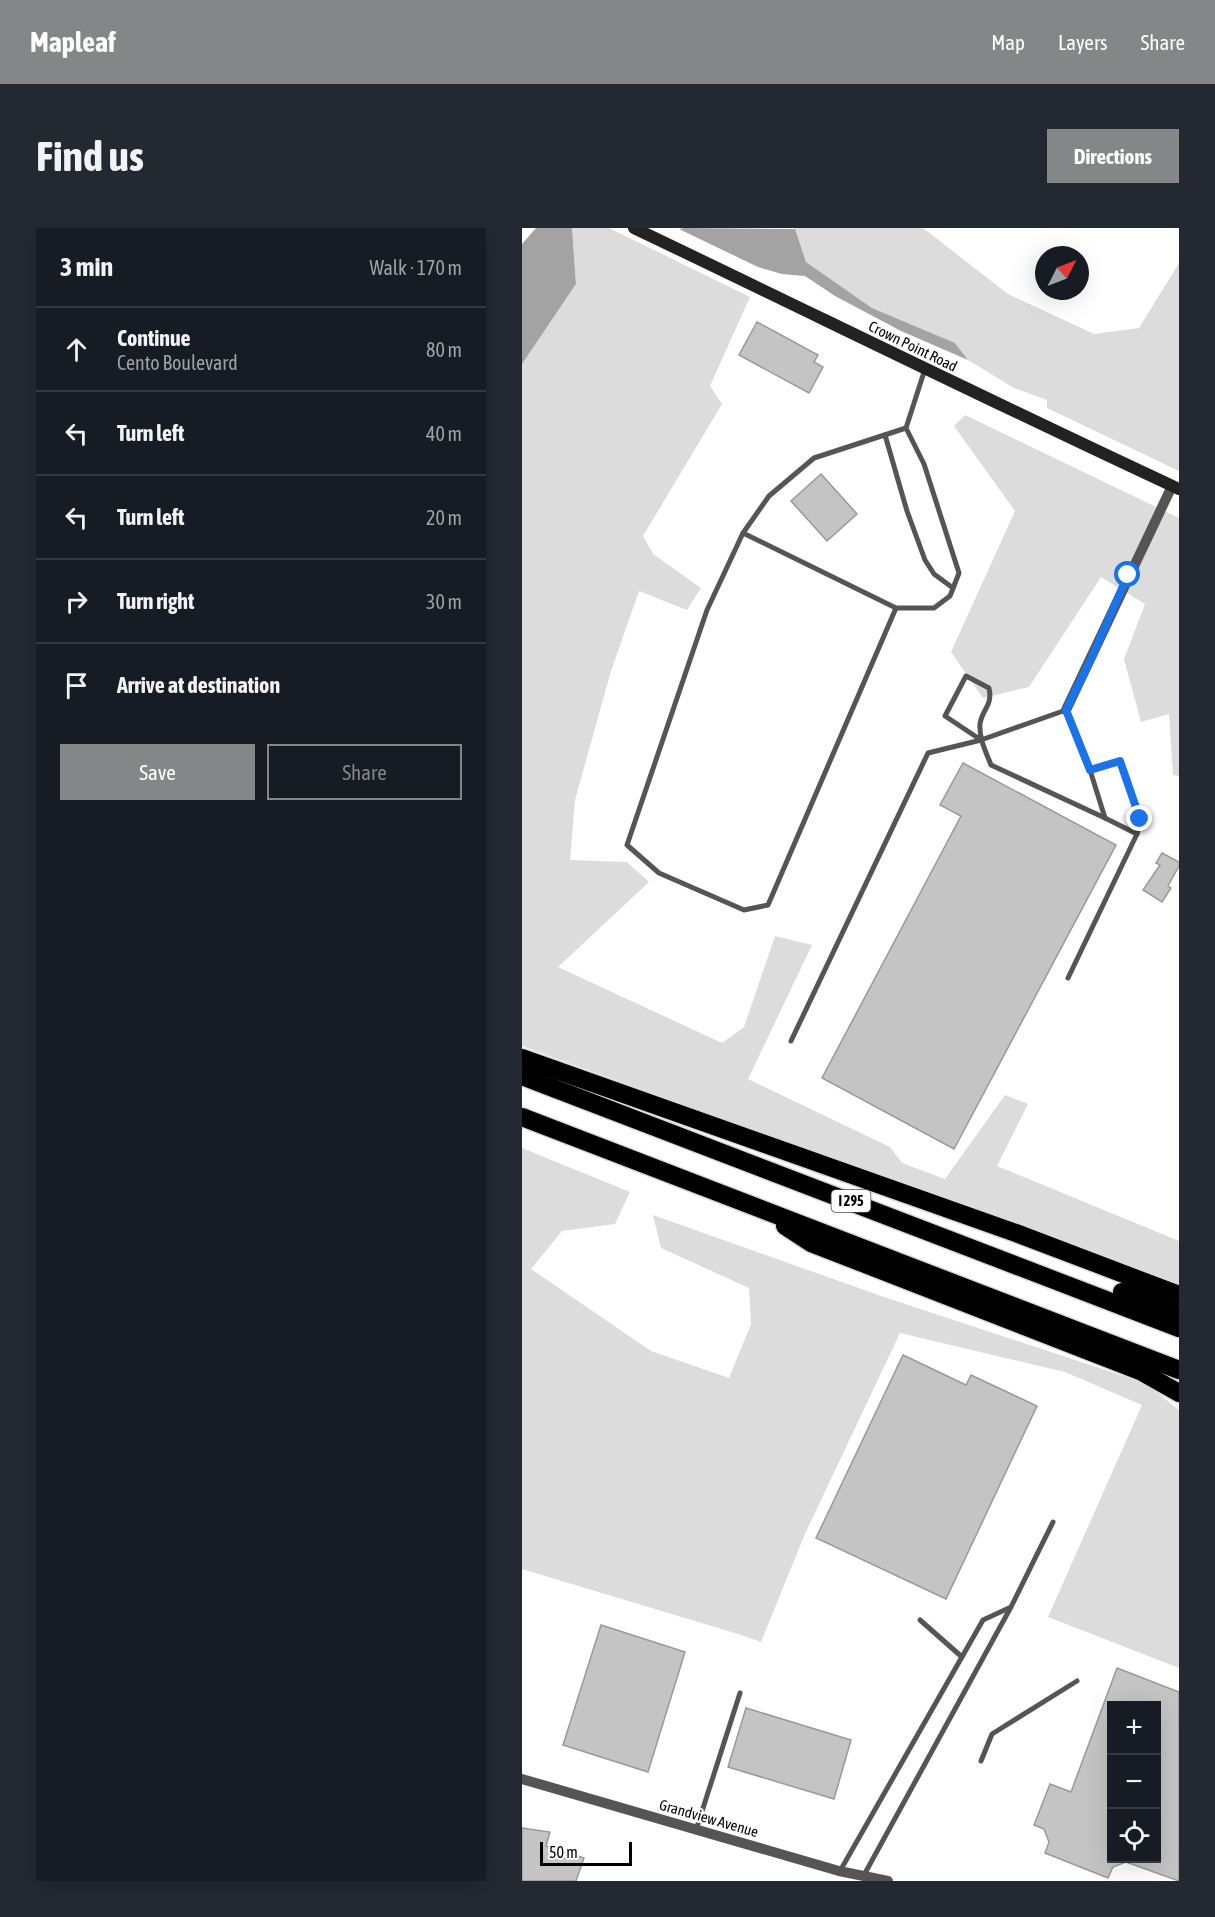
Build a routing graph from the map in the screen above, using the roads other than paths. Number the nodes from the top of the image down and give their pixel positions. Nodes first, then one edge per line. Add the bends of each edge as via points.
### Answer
1 (634, 228) edge
2 (925, 369) junction
3 (906, 428) junction
4 (885, 435) junction
5 (1175, 487) edge
6 (743, 533) junction
7 (953, 588) junction
8 (896, 608) junction
9 (1066, 710) junction
10 (981, 740) junction
11 (1090, 770) junction
12 (1105, 818) junction
13 (1137, 834) junction
14 (1068, 978) dead end
15 (791, 1041) dead end
16 (522, 1058) edge
17 (522, 1076) edge
18 (522, 1117) edge
19 (750, 1205) junction
20 (1003, 1260) junction
21 (1179, 1295) edge
22 (1179, 1314) edge
23 (1179, 1328) edge
24 (1179, 1370) edge
25 (1179, 1393) edge
26 (1053, 1522) dead end
27 (1011, 1607) junction
28 (920, 1620) dead end
29 (962, 1657) junction
30 (1077, 1681) dead end
31 (740, 1693) dead end
32 (981, 1761) dead end
33 (522, 1779) edge
34 (696, 1830) junction
35 (839, 1871) junction
36 (857, 1877) edge
37 (888, 1881) edge

1 - 2 main road, Crown Point Road
2 - 3 lane
2 - 5 main road, Crown Point Road
3 - 4 lane
3 - 7 lane via 924,464 959,573
4 - 6 lane via 814,459 769,496
4 - 7 lane via 925,560 934,574
5 - 9 street
6 - 8 lane
6 - 8 lane via 707,610 627,845 659,873 744,910 768,905
7 - 8 lane via 950,596 934,608
9 - 10 lane
9 - 11 lane
10 - 10 lane via 980,722 991,697 989,688 966,676 945,716
10 - 12 lane via 991,765
10 - 15 lane via 928,753
11 - 12 lane
11 - 13 lane via 1120,761 1140,819
12 - 13 lane
13 - 14 lane
16 - 21 highway via 1006,1229
17 - 20 highway, I 295
18 - 19 highway, I 295
19 - 24 highway, I 295
19 - 25 highway via 811,1243 1140,1371
20 - 22 highway via 1040,1261
20 - 23 highway, I 295
26 - 27 lane
27 - 29 lane via 983,1620
27 - 36 lane
28 - 29 lane
29 - 35 lane
30 - 32 lane via 992,1734
31 - 34 lane
33 - 34 street, Grandview Avenue
34 - 35 street, Grandview Avenue
35 - 36 street, Grandview Avenue
36 - 37 street, Grandview Avenue

